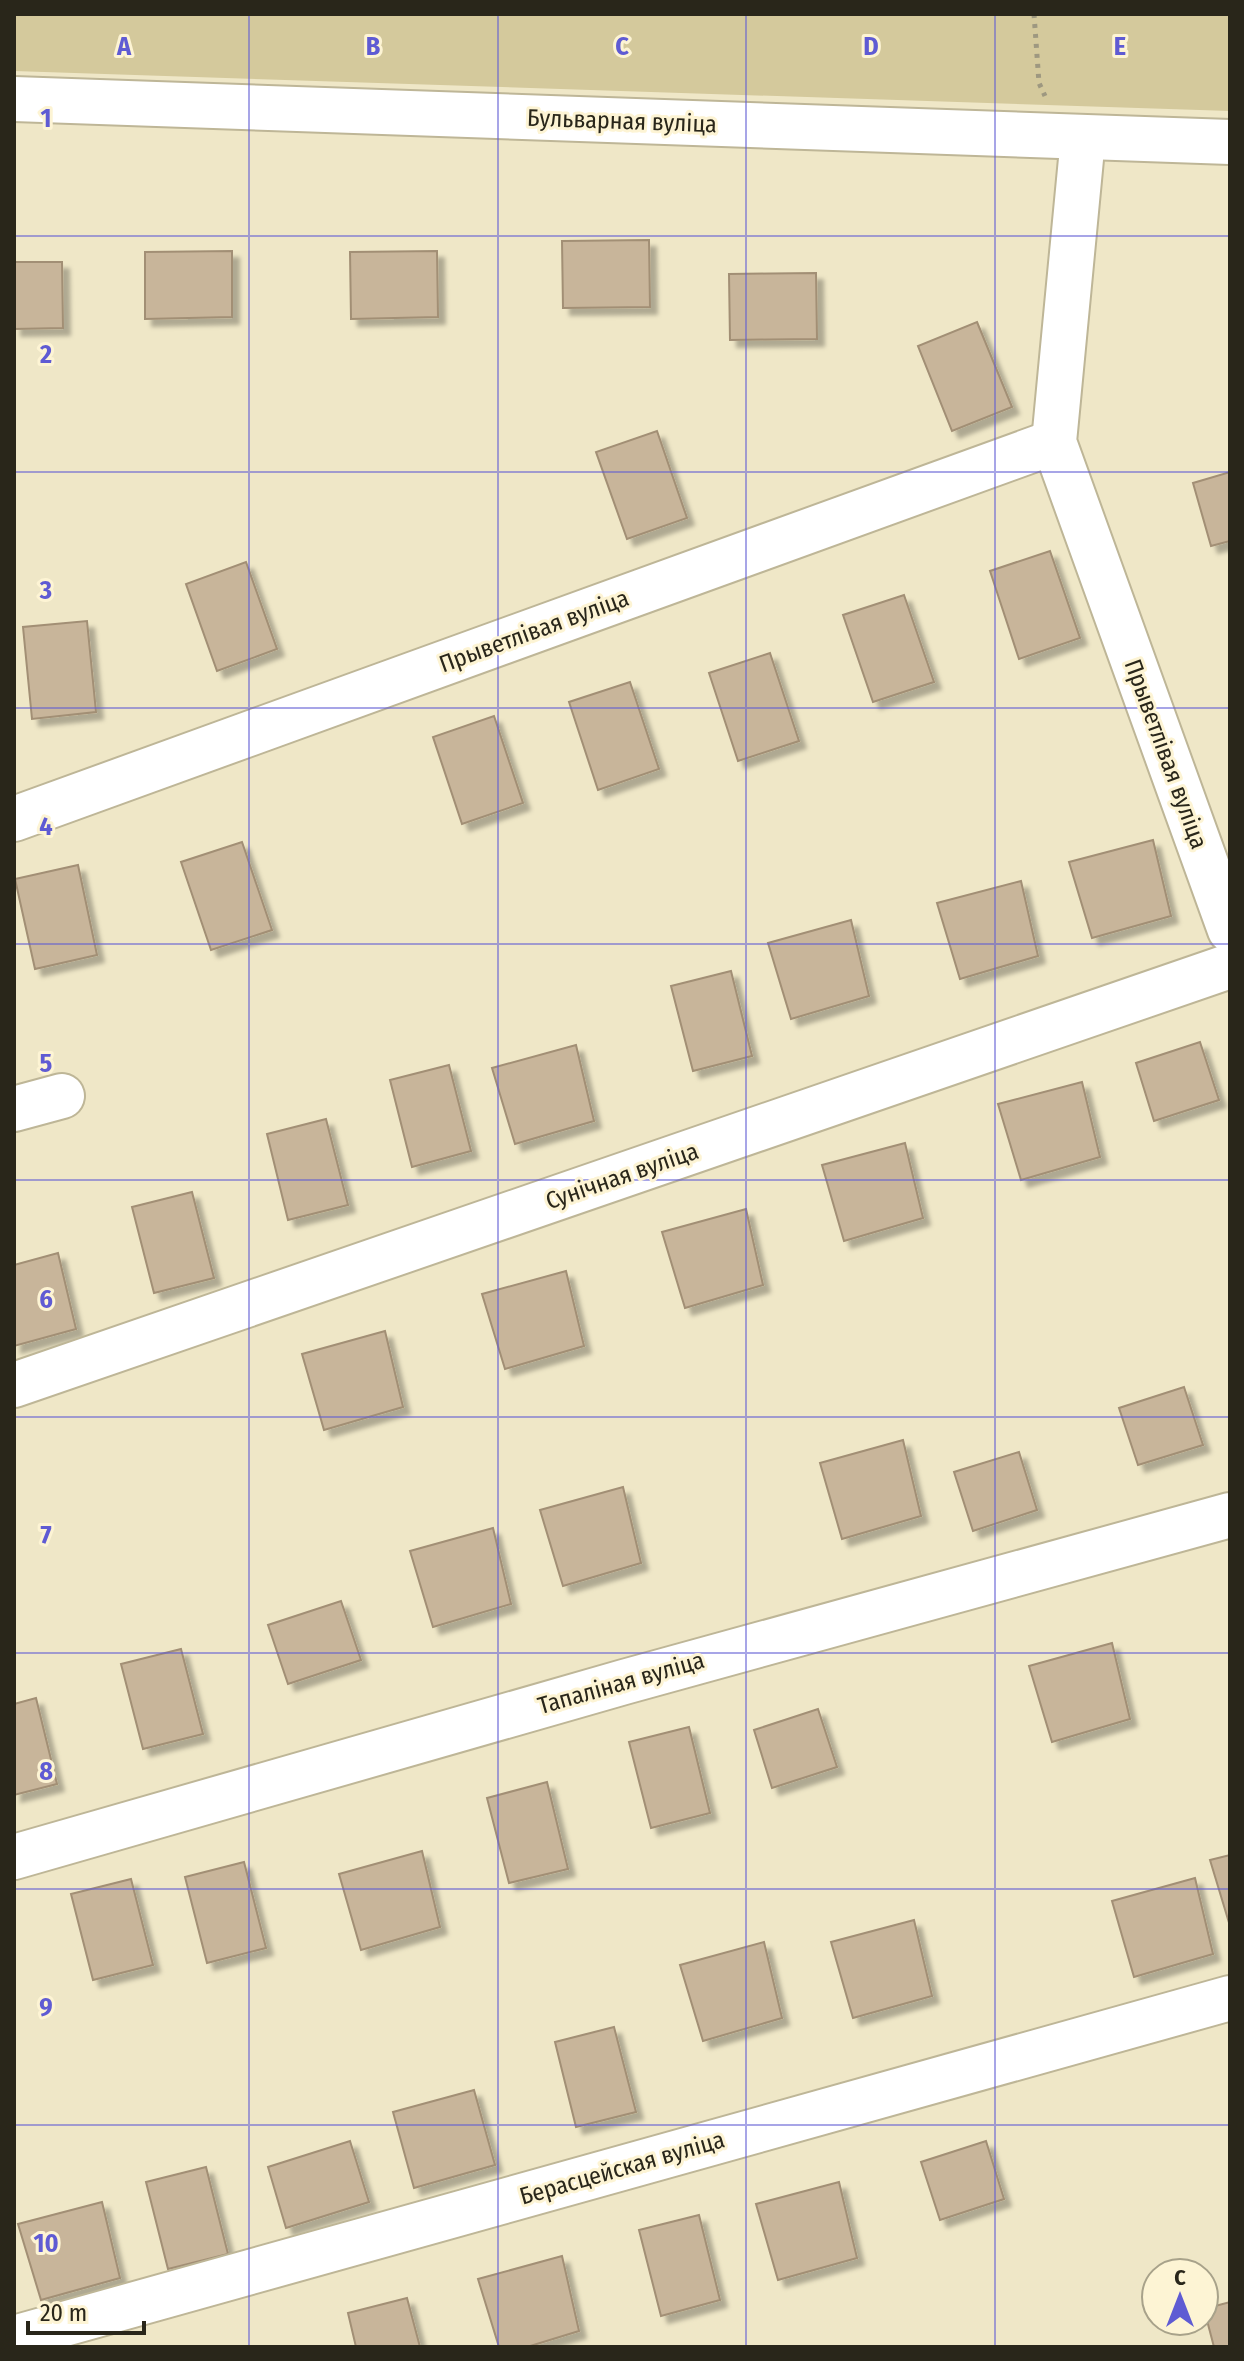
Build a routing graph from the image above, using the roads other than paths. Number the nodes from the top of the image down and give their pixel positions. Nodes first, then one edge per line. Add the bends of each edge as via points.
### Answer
1 (14, 99) edge
2 (1073, 137) junction
3 (1230, 142) edge
4 (1054, 442) junction
5 (14, 819) edge
6 (1230, 930) edge
7 (1230, 966) edge
8 (62, 1096) dead end
9 (14, 1109) edge
10 (14, 1385) edge
11 (1230, 1515) edge
12 (14, 1857) edge
13 (1230, 1998) edge
14 (14, 2338) edge

1 - 2 street, Бульварная вуліца
2 - 3 street, Бульварная вуліца
2 - 4 street, Прыветлівая вуліца
4 - 5 street, Прыветлівая вуліца
4 - 6 street, Прыветлівая вуліца
7 - 10 street, Сунічная вуліца
8 - 9 street
11 - 12 street, Тапаліная вуліца
13 - 14 street, Берасцейская вуліца

